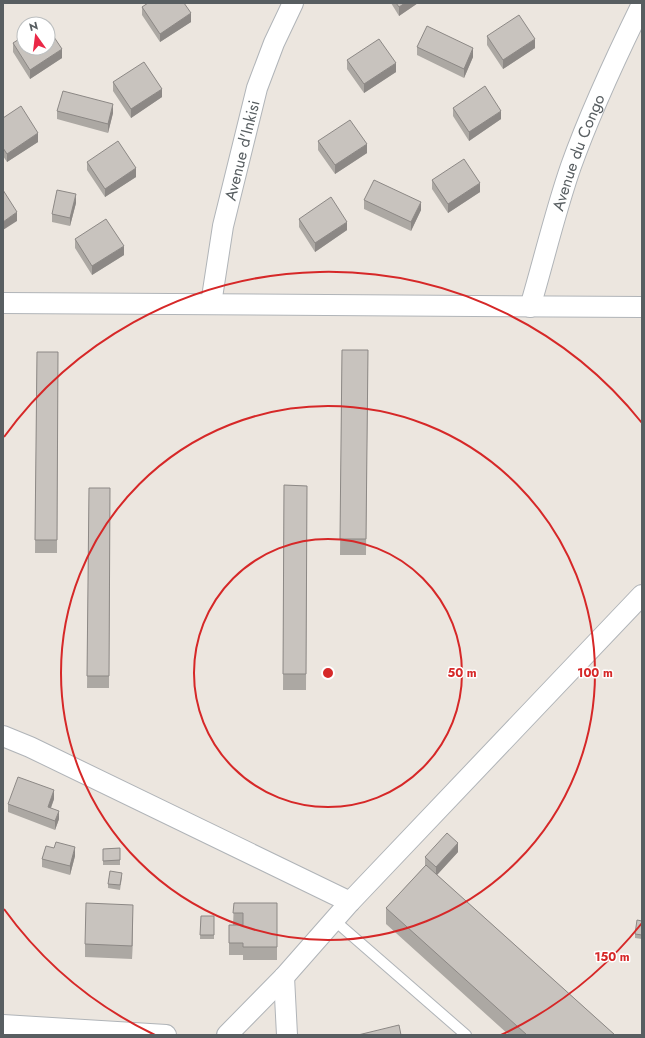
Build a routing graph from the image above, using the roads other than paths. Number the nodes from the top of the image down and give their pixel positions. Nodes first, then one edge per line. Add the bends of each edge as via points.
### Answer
1 (293, 3) edge
2 (642, 4) edge
3 (3, 303) edge
4 (211, 304) junction
5 (530, 306) junction
6 (642, 307) edge
7 (642, 595) edge
8 (3, 736) edge
9 (350, 902) junction
10 (334, 920) junction
11 (284, 977) junction
12 (3, 1025) edge
13 (166, 1035) edge
14 (227, 1035) edge
15 (287, 1035) edge
16 (466, 1035) edge

1 - 4 street, Avenue d'Inkisi via 257,88 223,226
2 - 5 street, Avenue du Congo via 611,68 572,164
3 - 4 street
4 - 5 street
5 - 6 street
7 - 9 street
8 - 9 street
9 - 10 street
10 - 11 street
10 - 16 lane
11 - 14 street
11 - 15 street
12 - 13 street

